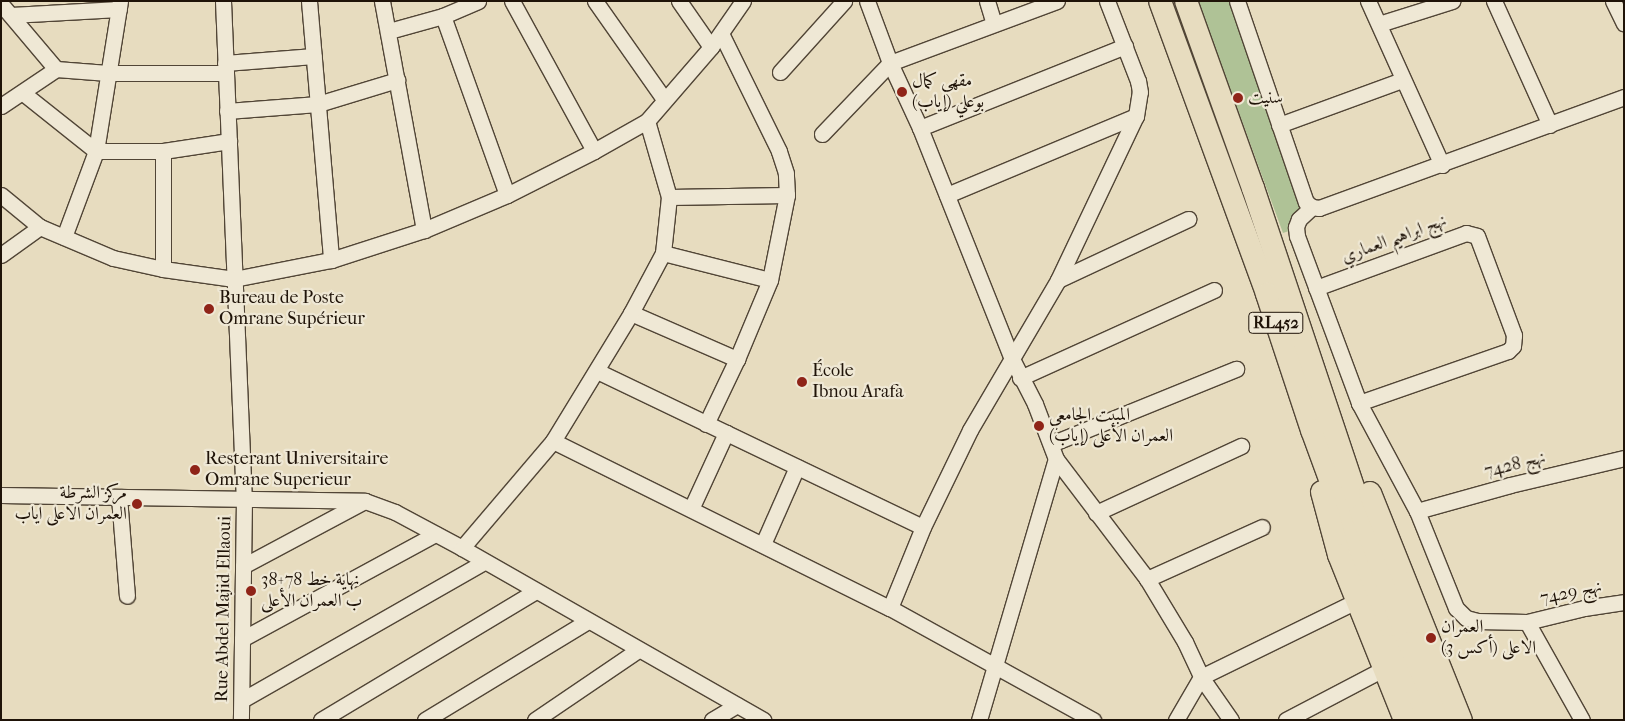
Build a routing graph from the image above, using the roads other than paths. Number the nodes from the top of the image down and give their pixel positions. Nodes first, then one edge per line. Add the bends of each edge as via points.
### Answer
1 (223, 1) edge
2 (309, 1) edge
3 (382, 1) edge
4 (478, 1) edge
5 (512, 1) edge
6 (595, 1) edge
7 (679, 1) edge
8 (743, 1) edge
9 (844, 1) edge
10 (867, 1) edge
11 (987, 1) edge
12 (1057, 1) edge
13 (1106, 1) edge
14 (1160, 1) edge
15 (1186, 1) edge
16 (1237, 1) edge
17 (1368, 1) edge
18 (1452, 1) edge
19 (1494, 1) edge
20 (1613, 1) edge
21 (119, 5) edge
22 (4, 8) edge
23 (443, 16) junction
24 (994, 24) junction
25 (1379, 24) junction
26 (1624, 24) edge
27 (389, 31) junction
28 (721, 33) junction
29 (1125, 46) junction
30 (711, 47) junction
31 (314, 56) junction
32 (890, 63) junction
33 (226, 68) junction
34 (56, 69) junction
35 (780, 72) dead end
36 (108, 73) junction
37 (397, 80) junction
38 (1402, 80) junction
39 (22, 93) junction
40 (1624, 97) edge
41 (664, 99) junction
42 (318, 104) junction
43 (1, 106) edge
44 (228, 111) junction
45 (1136, 116) junction
46 (647, 121) junction
47 (1279, 125) junction
48 (1550, 125) junction
49 (920, 128) junction
50 (822, 134) dead end
51 (229, 141) junction
52 (96, 150) junction
53 (163, 151) junction
54 (594, 151) junction
55 (1442, 165) junction
56 (1, 194) edge
57 (507, 195) junction
58 (787, 195) junction
59 (947, 195) junction
60 (669, 197) junction
61 (1312, 207) junction
62 (1188, 219) dead end
63 (40, 227) junction
64 (424, 230) junction
65 (64, 237) junction
66 (663, 253) junction
67 (1, 255) edge
68 (331, 260) junction
69 (163, 268) junction
70 (234, 278) junction
71 (770, 280) junction
72 (1058, 280) junction
73 (1316, 288) junction
74 (1214, 290) dead end
75 (631, 313) junction
76 (1011, 357) junction
77 (737, 359) junction
78 (1236, 369) dead end
79 (597, 371) junction
80 (1020, 378) junction
81 (1359, 403) junction
82 (1333, 423) junction
83 (706, 424) junction
84 (1312, 430) junction
85 (726, 433) junction
86 (552, 441) junction
87 (1050, 444) junction
88 (1241, 446) dead end
89 (1624, 458) edge
90 (1056, 459) junction
91 (797, 467) junction
92 (1, 495) edge
93 (119, 497) junction
94 (244, 499) junction
95 (365, 501) junction
96 (691, 509) junction
97 (1417, 511) junction
98 (1096, 513) junction
99 (1262, 526) dead end
100 (923, 527) junction
101 (435, 534) junction
102 (763, 544) junction
103 (462, 548) junction
104 (484, 562) junction
105 (243, 566) junction
106 (1147, 579) junction
107 (536, 591) junction
108 (127, 596) dead end
109 (1356, 601) junction
110 (1624, 602) edge
111 (890, 608) junction
112 (588, 621) junction
113 (1527, 622) junction
114 (242, 639) junction
115 (1400, 644) junction
116 (638, 650) junction
117 (994, 664) junction
118 (1383, 669) junction
119 (1201, 677) junction
120 (737, 705) junction
121 (241, 708) edge
122 (253, 720) edge
123 (321, 720) edge
124 (425, 720) edge
125 (535, 720) edge
126 (712, 720) edge
127 (763, 720) edge
128 (979, 720) edge
129 (1093, 720) edge
130 (1176, 720) edge
131 (1231, 720) edge
132 (1286, 720) edge
133 (1404, 720) edge
134 (1423, 720) edge
135 (1442, 720) edge
136 (1461, 720) edge
137 (1582, 720) edge

1 - 33 street, Rue Abdel Majid Ellaoui
2 - 31 street
3 - 27 street
4 - 23 street
5 - 54 street
6 - 41 street
7 - 30 street
8 - 28 street
9 - 35 street
10 - 32 street
11 - 24 street
12 - 24 street
13 - 29 street
14 - 84 highway, RL452
15 - 82 highway, RL452
16 - 47 street
17 - 25 street
18 - 25 street
19 - 48 street
20 - 26 street
21 - 22 street
21 - 36 street
22 - 34 street
23 - 27 street
23 - 57 street
24 - 32 street
25 - 38 street
27 - 37 street
28 - 30 street
28 - 58 street via 779,151 786,173
29 - 45 street via 1140,92
29 - 49 street
30 - 41 street
31 - 33 street
31 - 42 street
32 - 49 street
32 - 50 street
33 - 36 street
33 - 44 street, Rue Abdel Majid Ellaoui
34 - 36 street
34 - 39 street
36 - 52 street
37 - 42 street
37 - 64 street
38 - 47 street
38 - 55 street
39 - 43 street
39 - 52 street
40 - 48 street
41 - 46 street
42 - 44 street
42 - 68 street
44 - 51 street, Rue Abdel Majid Ellaoui
45 - 59 street
45 - 72 street
46 - 54 street
46 - 60 street
47 - 61 street via 1306,202
48 - 55 street
49 - 59 street
51 - 53 street
51 - 70 street, Rue Abdel Majid Ellaoui
52 - 53 street
52 - 65 street
53 - 69 street
54 - 57 street
55 - 61 street via 1319,208
56 - 63 street
57 - 64 street
58 - 60 street
58 - 71 street
59 - 76 street
60 - 66 street
61 - 73 street via 1304,212 1296,227
62 - 72 street
63 - 65 street
63 - 67 street
64 - 68 street
65 - 69 street via 113,258
66 - 71 street
66 - 75 street
68 - 70 street
69 - 70 street
70 - 94 street, Rue Abdel Majid Ellaoui
71 - 77 street
72 - 76 street
73 - 81 street
73 - 81 street, نهج ابراهيم العماري via 1466,233 1477,236 1481,245 1514,335 1513,346 1508,351
74 - 80 street
75 - 77 street
75 - 79 street
76 - 80 street
76 - 100 street via 970,430
77 - 83 street
78 - 87 street
79 - 83 street
79 - 86 street
80 - 87 street via 1035,404
81 - 97 street
82 - 115 highway, RL452
82 - 136 highway via 1358,462
83 - 85 street
84 - 109 highway via 1316,469 1339,556
84 - 115 highway, RL452
85 - 91 street
85 - 96 street
86 - 96 street
86 - 103 street
87 - 90 street
88 - 98 street
89 - 97 street, نهج 7428
90 - 98 street
90 - 117 street
91 - 100 street
91 - 102 street
92 - 93 street
93 - 94 street
93 - 108 street
94 - 95 street
94 - 105 street, Rue Abdel Majid Ellaoui
95 - 101 street via 395,512
95 - 105 street
96 - 102 street
97 - 113 street, نهج 7429 via 1456,608 1466,618 1477,621
98 - 106 street
99 - 106 street
100 - 111 street
101 - 103 street
101 - 114 street
102 - 111 street
103 - 104 street
104 - 107 street
104 - 121 street
105 - 114 street, Rue Abdel Majid Ellaoui
106 - 119 street via 1185,642
107 - 112 street
107 - 123 street
109 - 118 highway
109 - 119 street
110 - 113 street, نهج 7429
111 - 117 street
112 - 116 street
112 - 124 street
113 - 137 street
114 - 121 street, Rue Abdel Majid Ellaoui
115 - 134 highway, RL452
115 - 135 highway, RL452
116 - 120 street
116 - 125 street
117 - 128 street
117 - 129 street
118 - 132 street
118 - 133 highway
119 - 130 street
119 - 131 street
120 - 126 street
120 - 127 street
121 - 122 street

